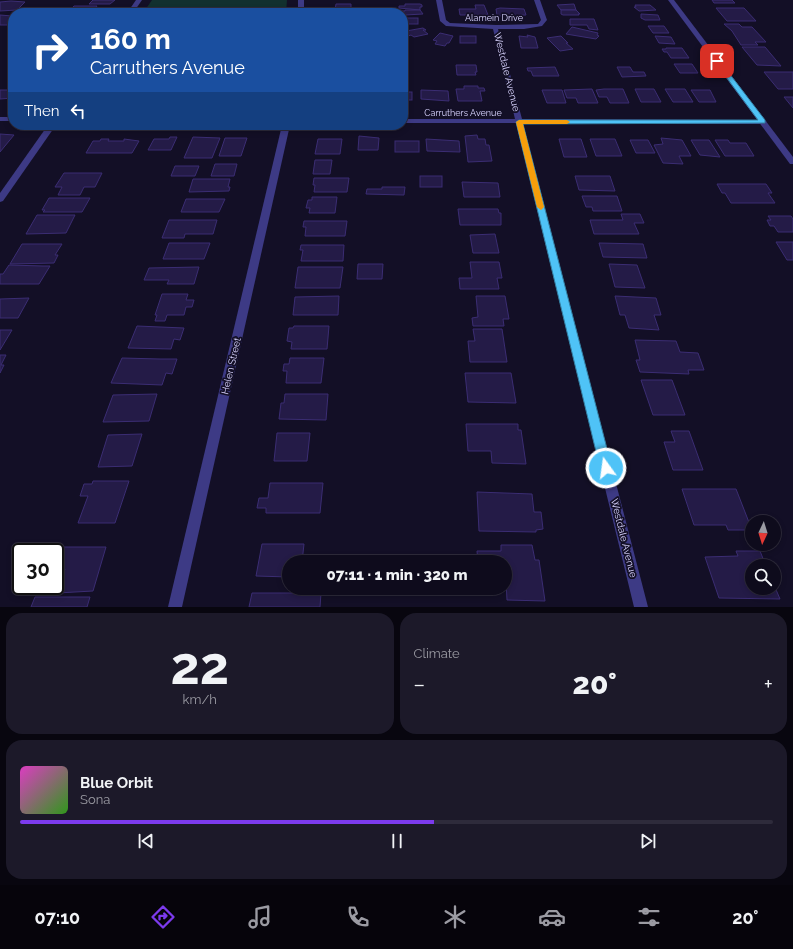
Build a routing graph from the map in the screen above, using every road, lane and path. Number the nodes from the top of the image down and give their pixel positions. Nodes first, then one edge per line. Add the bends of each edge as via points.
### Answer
1 (439, 0) edge
2 (537, 0) edge
3 (671, 0) edge
4 (495, 27) junction
5 (408, 121) edge
6 (519, 122) junction
7 (763, 122) junction
8 (49, 130) edge
9 (285, 130) edge
10 (793, 162) edge
11 (0, 200) edge
12 (175, 607) edge
13 (641, 607) edge

1 - 4 street, Alamein Drive via 442,21 448,25
2 - 4 street, Alamein Drive via 544,20 541,25
3 - 7 street
4 - 6 street, Westdale Avenue
5 - 6 street, Carruthers Avenue
6 - 7 street, Carruthers Avenue
6 - 13 street, Westdale Avenue
7 - 10 street
8 - 11 street
9 - 12 street, Helen Street

